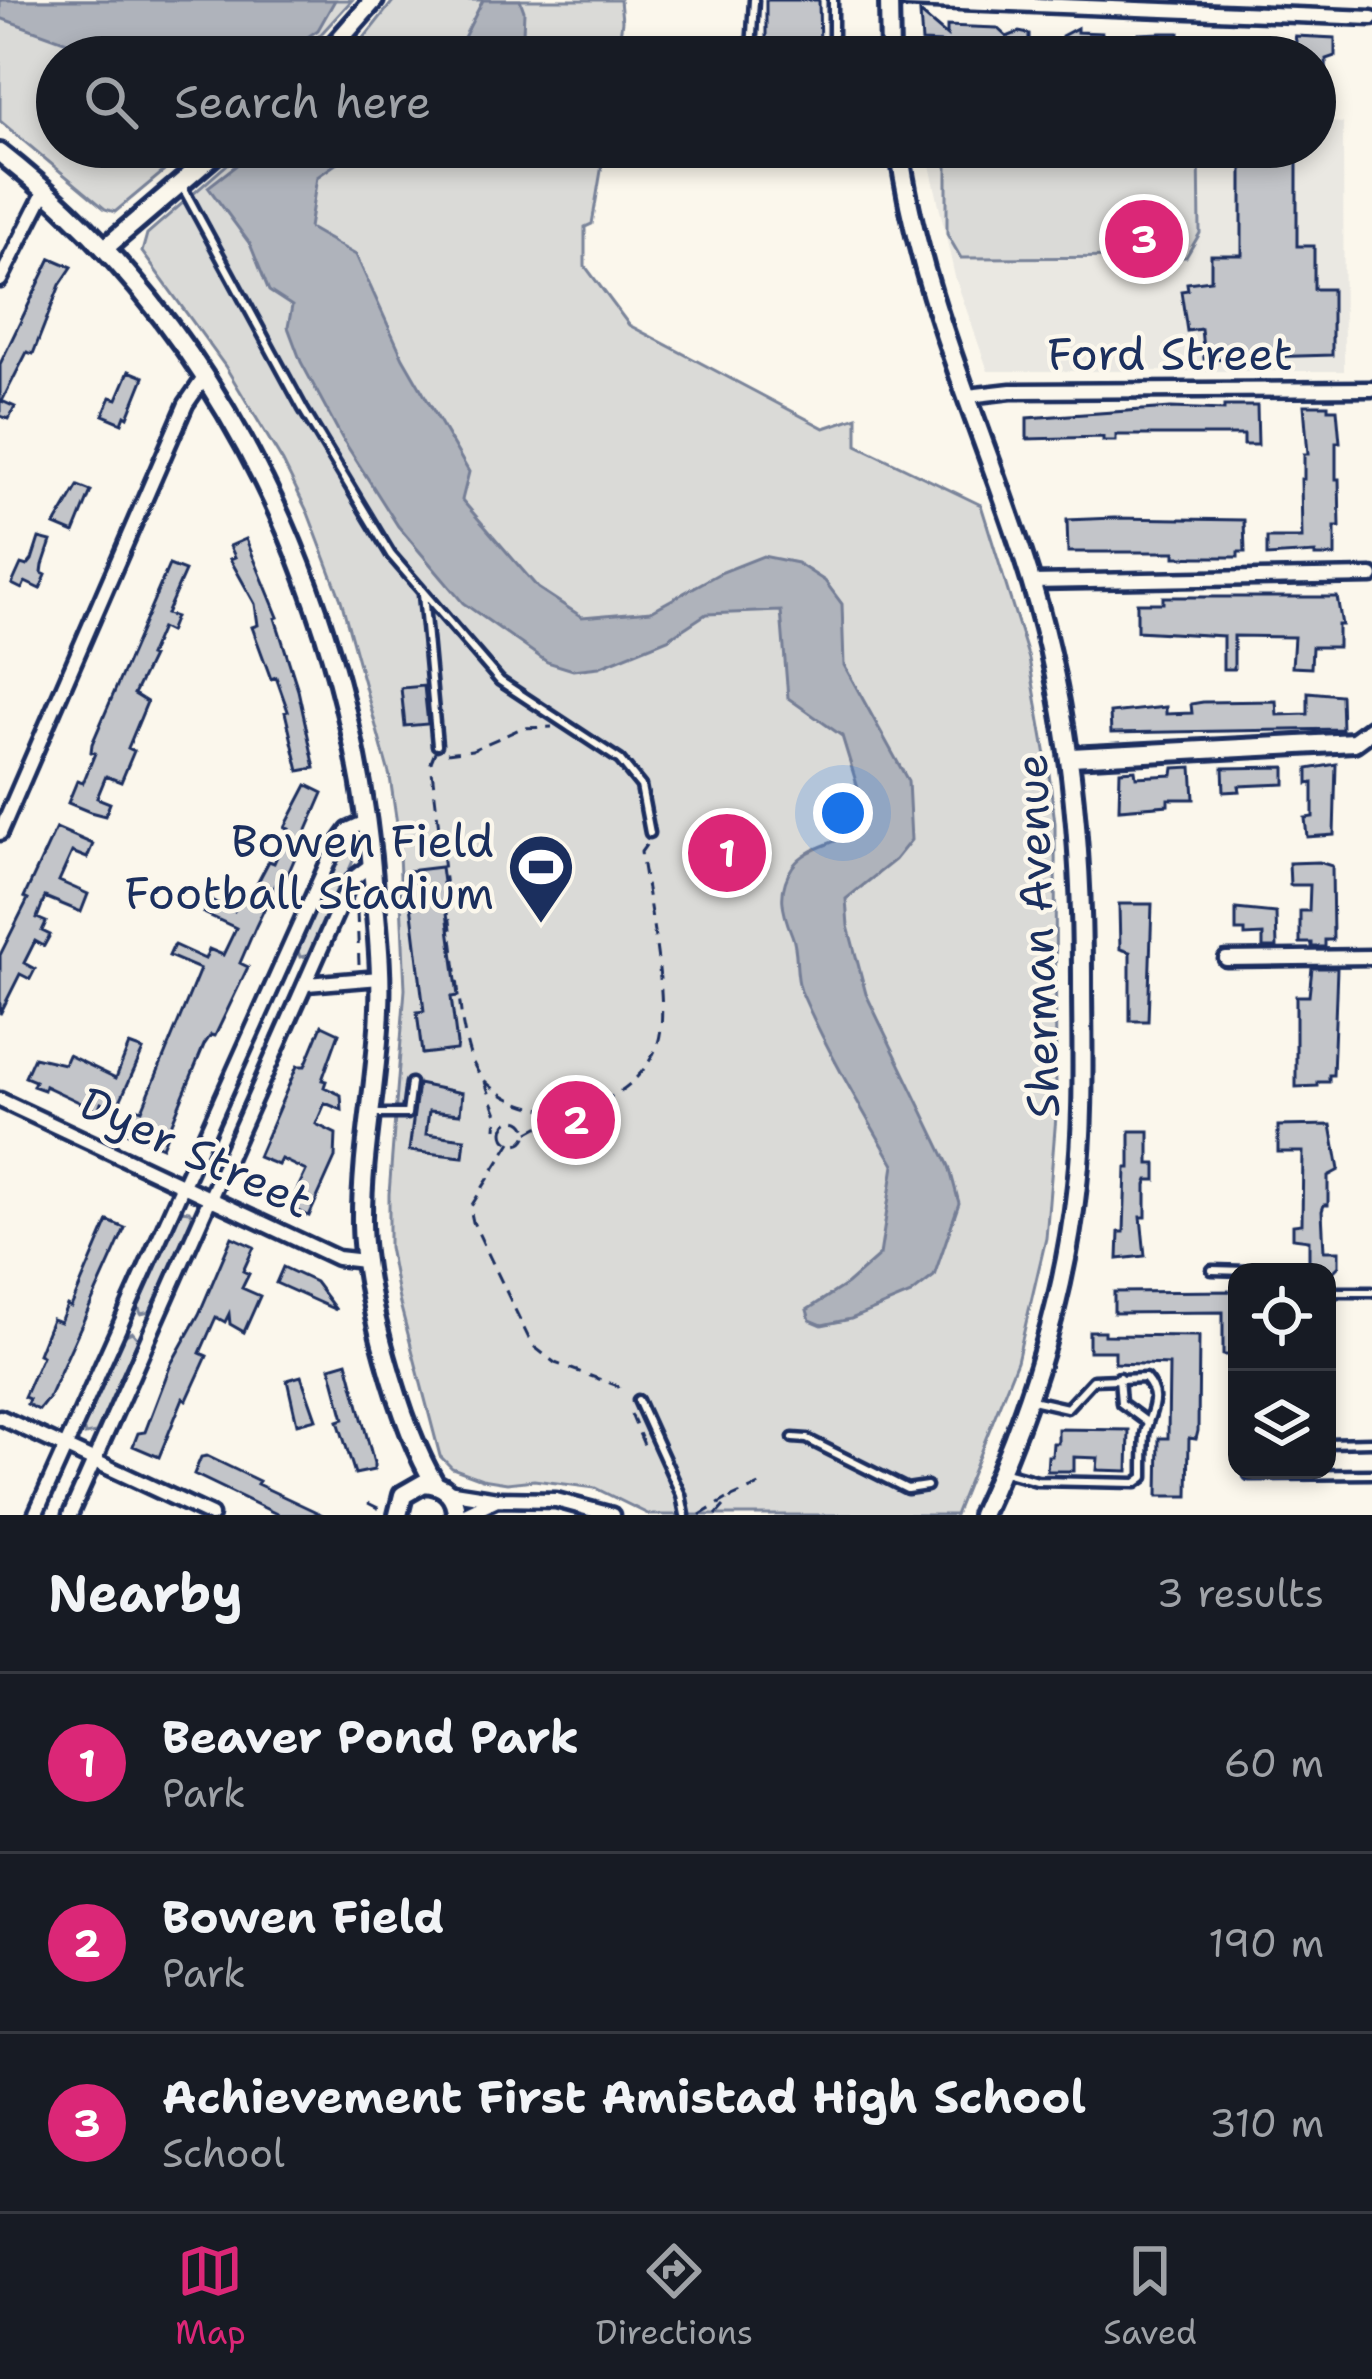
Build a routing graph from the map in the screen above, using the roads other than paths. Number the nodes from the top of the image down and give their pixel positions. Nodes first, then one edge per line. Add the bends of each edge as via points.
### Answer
1 (374, 0) edge
2 (754, 0) edge
3 (833, 0) edge
4 (889, 0) edge
5 (907, 0) edge
6 (1372, 18) edge
7 (342, 36) edge
8 (753, 36) edge
9 (833, 36) edge
10 (890, 36) edge
11 (0, 153) edge
12 (198, 168) edge
13 (903, 168) edge
14 (180, 183) junction
15 (46, 189) junction
16 (105, 248) junction
17 (0, 280) edge
18 (204, 378) junction
19 (1372, 389) edge
20 (968, 396) junction
21 (1372, 576) edge
22 (1031, 581) junction
23 (422, 591) junction
24 (1372, 729) edge
25 (435, 750) road end
26 (1071, 758) junction
27 (368, 820) junction
28 (0, 832) edge
29 (650, 833) road end
30 (372, 864) junction
31 (1372, 957) edge
32 (1226, 959) dead end
33 (285, 960) junction
34 (380, 977) junction
35 (310, 978) junction
36 (237, 1066) junction
37 (264, 1079) junction
38 (411, 1083) dead end
39 (0, 1100) edge
40 (372, 1114) junction
41 (183, 1186) junction
42 (211, 1198) junction
43 (364, 1262) junction
44 (1228, 1269) edge
45 (1213, 1270) dead end
46 (1336, 1292) edge
47 (1372, 1292) edge
48 (124, 1317) junction
49 (152, 1330) junction
50 (1119, 1377) junction
51 (1029, 1399) junction
52 (638, 1400) dead end
53 (0, 1418) edge
54 (1148, 1423) junction
55 (406, 1426) junction
56 (793, 1438) dead end
57 (1336, 1442) edge
58 (1372, 1442) edge
59 (66, 1447) junction
60 (94, 1460) junction
61 (1002, 1471) junction
62 (1336, 1474) edge
63 (1372, 1474) edge
64 (927, 1486) dead end
65 (441, 1487) junction
66 (408, 1490) junction
67 (498, 1499) junction
68 (35, 1515) edge
69 (70, 1515) edge
70 (211, 1515) edge
71 (398, 1515) edge
72 (460, 1515) edge
73 (612, 1515) edge
74 (686, 1515) edge
75 (982, 1515) edge

1 - 7 main road
2 - 8 lane
3 - 9 lane
4 - 10 main road
5 - 6 street
11 - 15 main road
12 - 14 main road
13 - 20 main road, Sherman Avenue via 921,257
14 - 16 main road
14 - 23 lane via 364,512
15 - 16 main road
15 - 17 street
16 - 18 main road
18 - 27 main road via 249,450 320,611
18 - 28 street
19 - 20 street, Ford Street
20 - 22 main road, Sherman Avenue
21 - 22 street
22 - 26 main road, Sherman Avenue
23 - 25 lane
23 - 29 lane via 500,681 620,760 641,786
24 - 26 main road via 1354,742
26 - 51 main road, Sherman Avenue via 1082,1126 1064,1268
27 - 30 main road
27 - 33 street via 340,838
30 - 34 main road
30 - 35 street via 349,886
31 - 32 street
33 - 35 street
33 - 36 street
34 - 35 street
34 - 40 main road
35 - 37 street
36 - 37 street
36 - 41 street
37 - 42 street
38 - 40 lane via 407,1114
39 - 41 street, Dyer Street
40 - 43 main road
41 - 42 street, Dyer Street
41 - 48 street
42 - 43 street, Dyer Street via 337,1258
42 - 49 street
43 - 55 main road
44 - 45 lane
46 - 47 lane
48 - 49 street
48 - 59 street
49 - 60 street
50 - 51 lane via 1093,1380 1067,1408
50 - 54 lane via 1121,1403
50 - 54 lane via 1150,1382 1155,1409
51 - 61 main road, Sherman Avenue
52 - 74 lane
53 - 59 street
54 - 61 lane via 1142,1481 1037,1480
55 - 65 main road
55 - 66 main road
56 - 64 lane via 908,1489
57 - 58 lane
59 - 60 street
59 - 68 street
60 - 69 street
60 - 70 street
61 - 75 main road, Sherman Avenue
62 - 63 lane
65 - 66 main road
65 - 67 street
65 - 72 main road
66 - 71 main road
67 - 72 street
67 - 73 street via 556,1500

